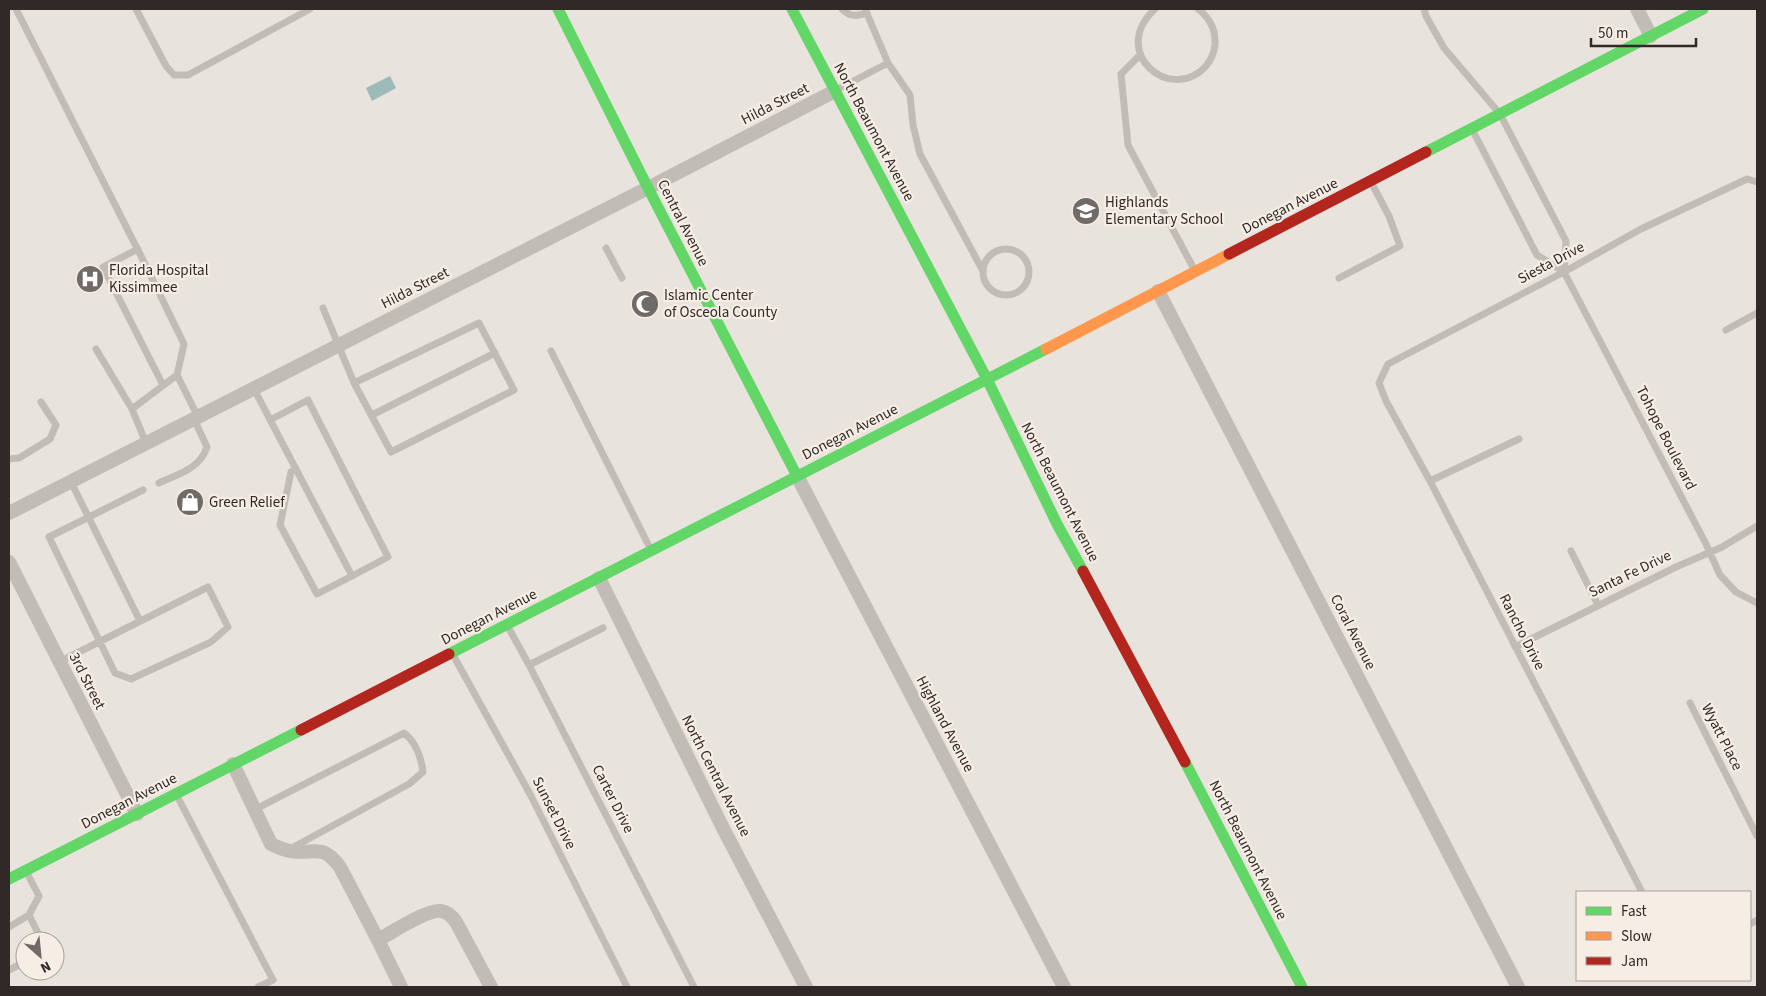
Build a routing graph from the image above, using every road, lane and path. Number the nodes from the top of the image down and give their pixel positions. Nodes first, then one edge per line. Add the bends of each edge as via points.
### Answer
1 (16, 9) edge
2 (136, 9) edge
3 (310, 9) edge
4 (558, 9) edge
5 (792, 9) edge
6 (842, 9) edge
7 (1155, 9) edge
8 (1198, 9) edge
9 (1424, 9) edge
10 (1637, 9) edge
11 (1703, 9) edge
12 (866, 11) edge
13 (1651, 36) junction
14 (1140, 55) junction
15 (888, 63) junction
16 (835, 91) junction
17 (1500, 114) junction
18 (1472, 128) junction
19 (1370, 181) junction
20 (1757, 182) edge
21 (648, 188) junction
22 (606, 248) dead end
23 (138, 249) junction
24 (983, 271) junction
25 (1195, 272) junction
26 (1564, 272) junction
27 (622, 278) dead end
28 (1339, 278) dead end
29 (1158, 291) junction
30 (323, 308) dead end
31 (1757, 313) edge
32 (1726, 330) dead end
33 (338, 346) junction
34 (96, 349) dead end
35 (551, 352) dead end
36 (495, 353) junction
37 (177, 375) junction
38 (987, 379) junction
39 (354, 383) junction
40 (1379, 383) joint
41 (163, 385) junction
42 (254, 389) junction
43 (42, 402) dead end
44 (132, 409) junction
45 (372, 415) junction
46 (196, 418) junction
47 (270, 420) junction
48 (1519, 439) dead end
49 (146, 443) junction
50 (9, 459) edge
51 (296, 469) junction
52 (797, 476) junction
53 (1430, 481) junction
54 (71, 482) junction
55 (159, 483) dead end
56 (143, 490) dead end
57 (9, 513) edge
58 (88, 517) junction
59 (1757, 526) edge
60 (652, 551) junction
61 (1571, 552) dead end
62 (1709, 552) junction
63 (9, 562) edge
64 (352, 576) junction
65 (599, 578) junction
66 (1757, 603) edge
67 (1598, 605) junction
68 (140, 621) junction
69 (507, 625) junction
70 (603, 628) dead end
71 (99, 642) junction
72 (1515, 647) junction
73 (452, 653) junction
74 (59, 662) junction
75 (529, 665) junction
76 (1690, 703) dead end
77 (232, 764) junction
78 (176, 794) junction
79 (254, 810) junction
80 (137, 814) junction
81 (1757, 836) edge
82 (288, 851) junction
83 (26, 870) junction
84 (9, 879) edge
85 (1641, 891) edge
86 (29, 916) junction
87 (9, 927) edge
88 (37, 931) edge
89 (378, 940) junction
90 (258, 987) edge
91 (401, 987) edge
92 (491, 987) edge
93 (626, 987) edge
94 (694, 987) edge
95 (806, 987) edge
96 (1064, 987) edge
97 (1302, 987) edge
98 (1518, 987) edge

1 - 23 lane
2 - 3 lane via 174,75 188,75
4 - 21 street, Central Avenue
5 - 16 street, North Beaumont Avenue
6 - 12 lane via 853,16
7 - 14 lane via 1140,29
8 - 14 lane via 1212,25 1216,38 1210,61 1202,70 1179,79 1167,78 1151,70
9 - 17 lane via 1444,48
10 - 13 street
11 - 13 street, Donegan Avenue
12 - 15 lane
13 - 17 street, Donegan Avenue
14 - 25 lane via 1121,74 1128,145
15 - 16 lane
15 - 24 lane via 910,95 920,154
16 - 21 street, Hilda Street
16 - 38 street, North Beaumont Avenue
17 - 18 street, Donegan Avenue
17 - 26 lane via 1566,241
18 - 19 street, Donegan Avenue
18 - 26 lane via 1537,255
19 - 25 street, Donegan Avenue
19 - 28 lane via 1389,216 1400,246
20 - 26 lane, Siesta Drive via 1747,178 1641,229
21 - 33 street, Hilda Street
21 - 52 street, Central Avenue
22 - 27 lane
23 - 37 lane via 184,344
23 - 41 lane via 103,267
24 - 24 lane via 992,290 1005,295 1024,286 1029,272 1024,257 1010,249 995,252
25 - 29 street, Donegan Avenue
26 - 40 lane, Siesta Drive via 1388,364
26 - 62 lane, Tohope Boulevard
29 - 38 street, Donegan Avenue
29 - 98 street, Coral Avenue
30 - 33 lane
31 - 32 lane
33 - 39 lane
33 - 42 street, Hilda Street
34 - 44 lane
35 - 60 lane
36 - 39 lane via 479,323
36 - 45 lane
36 - 45 lane via 514,390 400,448 391,452
37 - 41 lane
37 - 46 lane
38 - 52 street, Donegan Avenue
38 - 97 street, North Beaumont Avenue via 1057,523
39 - 45 lane
40 - 53 lane, Rancho Drive
41 - 44 lane
42 - 46 street, Hilda Street
42 - 47 lane
43 - 50 lane via 56,425 50,439 19,458
44 - 49 lane
46 - 49 street, Hilda Street
46 - 55 lane via 207,447 202,460
47 - 51 lane
47 - 64 lane via 308,400 388,557
48 - 53 lane
49 - 54 street, Hilda Street
51 - 64 lane
51 - 64 lane via 291,472 280,525 318,594
52 - 60 street, Donegan Avenue
52 - 96 street, Highland Avenue
53 - 72 lane, Rancho Drive
54 - 57 street, Hilda Street
54 - 58 lane
56 - 58 lane
58 - 68 lane
58 - 71 lane via 49,537
59 - 62 lane, Santa Fe Drive
60 - 65 street, Donegan Avenue
61 - 67 lane
62 - 66 lane, Tohope Boulevard via 1720,575 1731,587
62 - 67 lane, Santa Fe Drive
63 - 74 street, 3rd Street
65 - 69 street, Donegan Avenue
65 - 95 street, North Central Avenue
67 - 72 lane, Santa Fe Drive
68 - 71 lane
68 - 71 lane via 208,587 228,627 211,642 131,680 116,673
69 - 73 street, Donegan Avenue
69 - 75 lane, Carter Drive
70 - 75 lane
71 - 74 lane
72 - 85 lane, Rancho Drive
73 - 77 street, Donegan Avenue
73 - 93 lane, Sunset Drive via 530,794
74 - 80 street, 3rd Street
75 - 94 lane, Carter Drive
76 - 81 lane, Wyatt Place
77 - 78 street, Donegan Avenue
77 - 79 street
78 - 80 street, Donegan Avenue
78 - 90 lane via 273,980
79 - 82 street via 271,844
79 - 82 lane via 404,733 412,739 423,772 409,784
80 - 83 street, Donegan Avenue
82 - 89 street via 323,851 332,857
83 - 84 street, Donegan Avenue
83 - 86 lane via 39,896
86 - 87 lane
86 - 88 lane
89 - 91 street
89 - 92 street via 435,911 450,914

